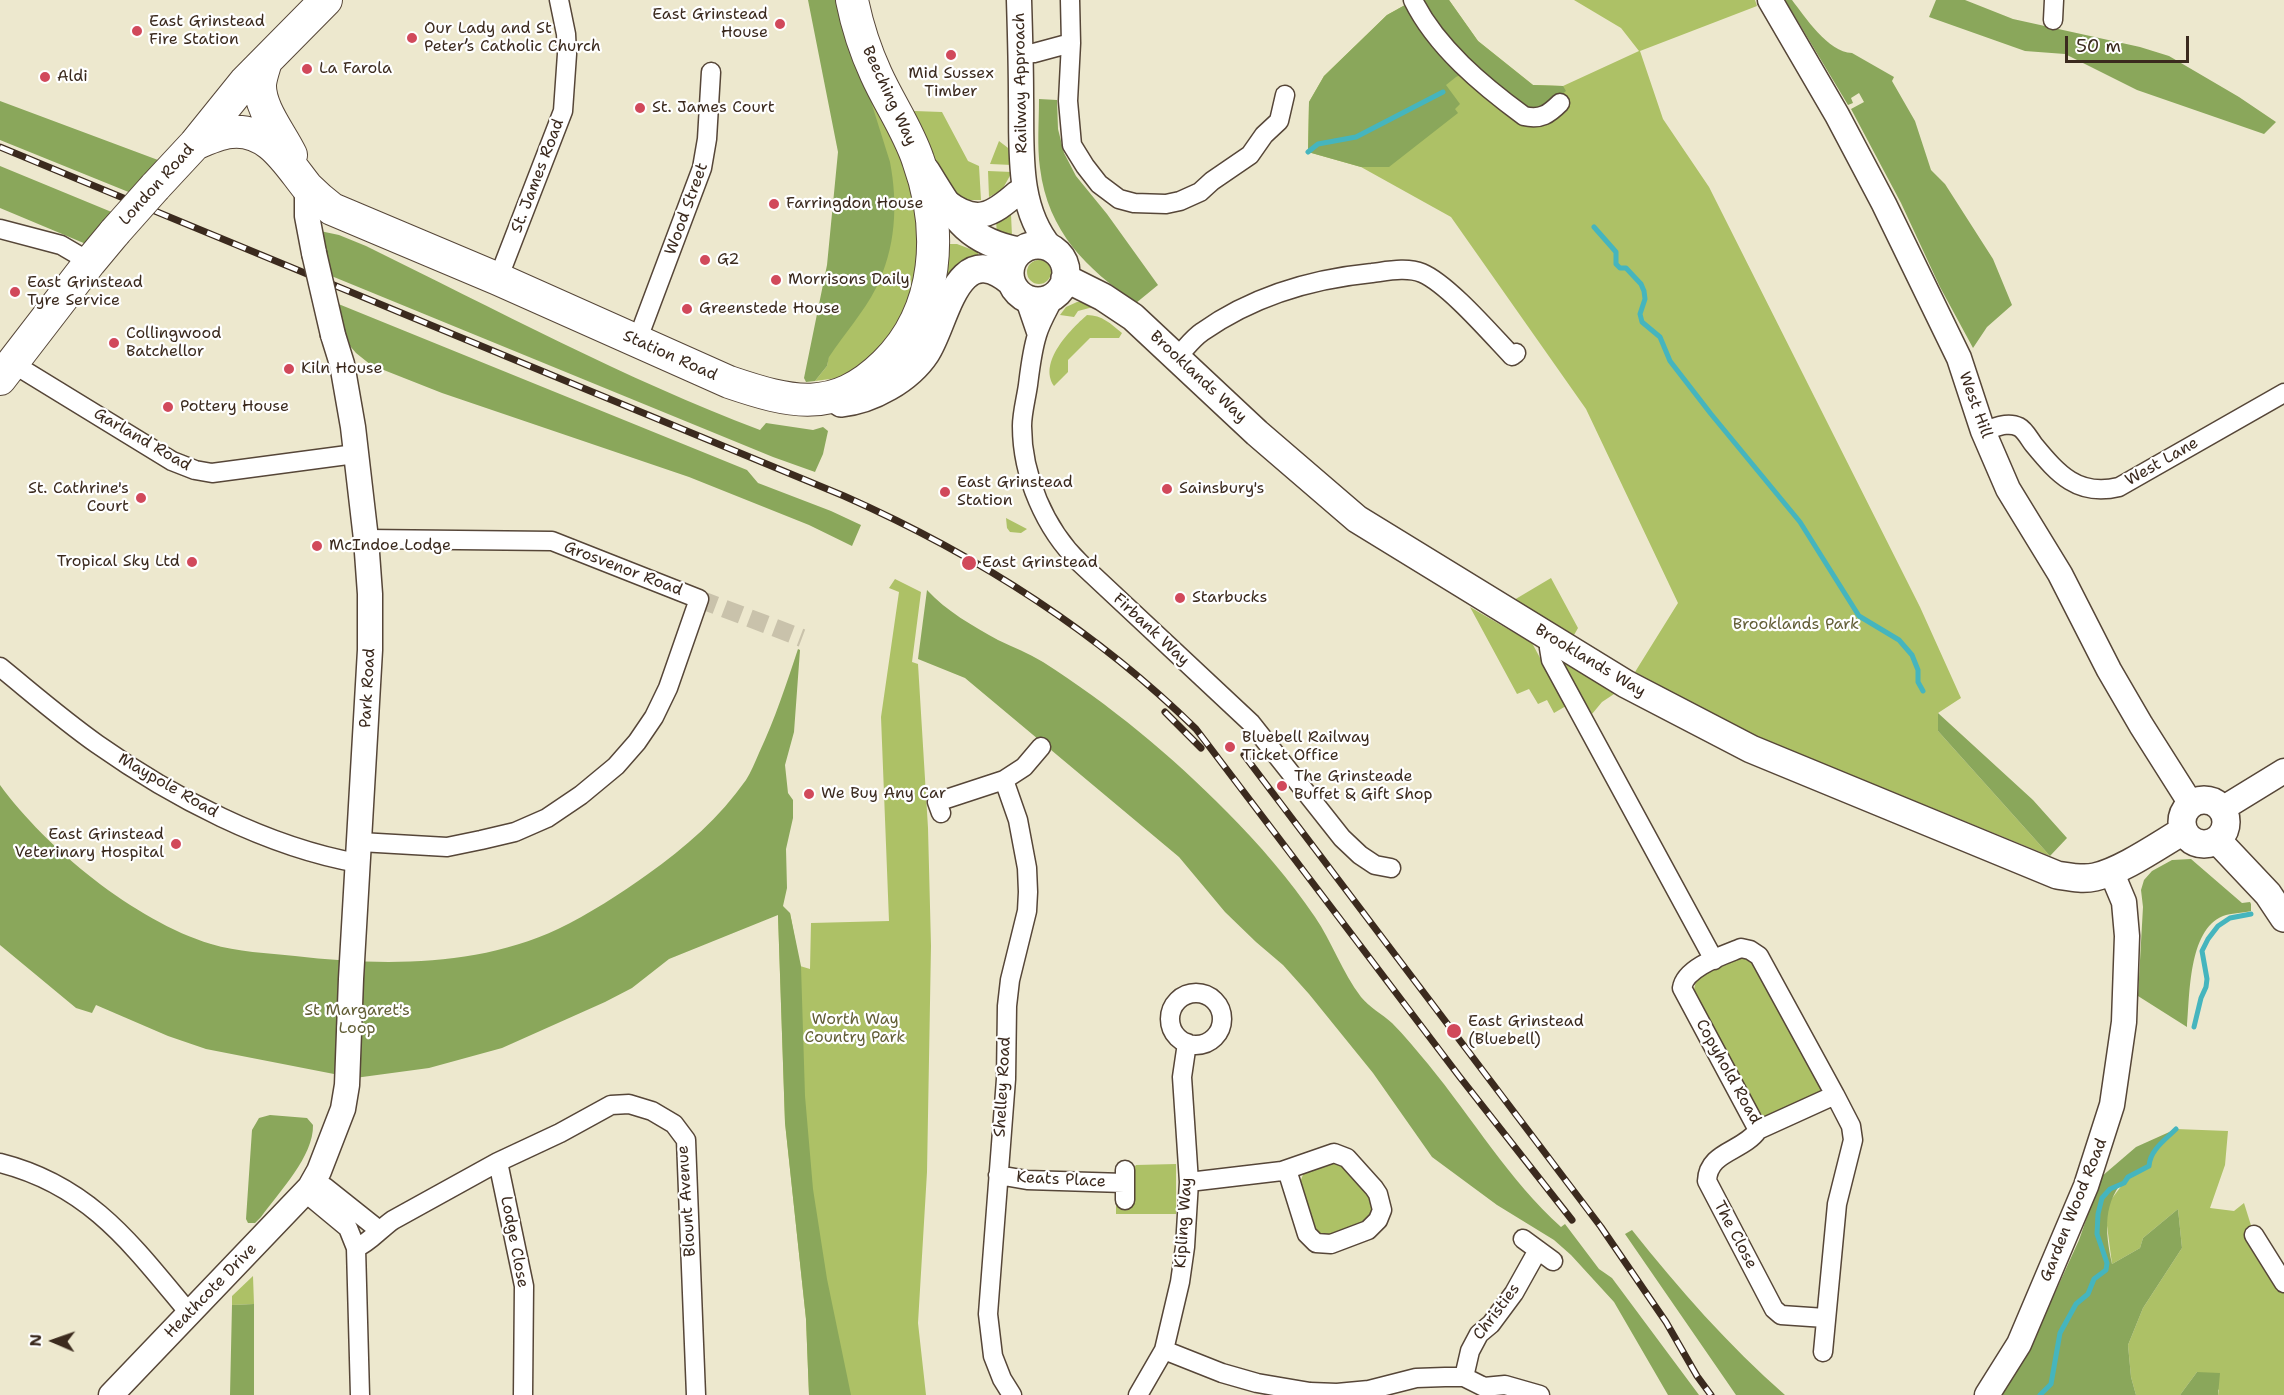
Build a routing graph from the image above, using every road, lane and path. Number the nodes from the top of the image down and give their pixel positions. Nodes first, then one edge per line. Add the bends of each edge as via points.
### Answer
1 (326, 0) edge
2 (559, 0) edge
3 (852, 0) edge
4 (1019, 0) edge
5 (1070, 0) edge
6 (1413, 0) edge
7 (1770, 0) edge
8 (2054, 0) edge
9 (2053, 20) dead end
10 (1071, 44) junction
11 (1021, 54) junction
12 (266, 61) junction
13 (711, 72) dead end
14 (1285, 94) dead end
15 (1560, 103) dead end
16 (195, 144) junction
17 (917, 157) junction
18 (1022, 167) junction
19 (302, 179) junction
20 (1017, 194) junction
21 (945, 200) junction
22 (0, 229) edge
23 (1051, 248) junction
24 (1020, 250) junction
25 (90, 262) junction
26 (498, 279) junction
27 (1061, 286) junction
28 (1017, 290) junction
29 (1037, 335) junction
30 (638, 341) junction
31 (1516, 353) dead end
32 (1177, 357) junction
33 (6, 371) edge
34 (2284, 393) edge
35 (796, 401) junction
36 (1983, 431) junction
37 (355, 454) junction
38 (366, 539) junction
39 (699, 599) joint
40 (1553, 639) junction
41 (0, 667) edge
42 (1041, 747) dead end
43 (2284, 771) edge
44 (1004, 780) junction
45 (2191, 804) junction
46 (2222, 809) junction
47 (941, 813) dead end
48 (2183, 831) junction
49 (2217, 840) junction
50 (359, 852) junction
51 (1390, 868) dead end
52 (2111, 871) junction
53 (2284, 918) edge
54 (1714, 960) junction
55 (1187, 1043) dead end
56 (1835, 1095) junction
57 (1758, 1130) junction
58 (498, 1162) junction
59 (0, 1163) edge
60 (1287, 1170) junction
61 (998, 1175) junction
62 (1189, 1182) junction
63 (1125, 1184) dead end
64 (310, 1187) junction
65 (379, 1230) junction
66 (2254, 1235) dead end
67 (1523, 1239) dead end
68 (356, 1248) junction
69 (2284, 1283) edge
70 (190, 1314) junction
71 (1825, 1318) junction
72 (1164, 1350) junction
73 (1823, 1352) dead end
74 (1464, 1377) junction
75 (1484, 1391) edge
76 (111, 1395) edge
77 (360, 1395) edge
78 (509, 1395) edge
79 (523, 1395) edge
80 (531, 1395) edge
81 (696, 1395) edge
82 (1012, 1395) edge
83 (1138, 1395) edge
84 (1540, 1395) edge
85 (1987, 1395) edge

1 - 12 highway, London Road
2 - 26 street, St. James Road via 567,54 563,111
3 - 17 highway, Beeching Way via 875,73
4 - 11 street, Railway Approach
5 - 10 street
6 - 15 street via 1459,64 1524,116 1546,116
7 - 36 street, West Hill via 1838,115 1884,204 1959,358
8 - 9 street
10 - 11 street
10 - 14 street via 1068,101 1072,145 1099,184 1119,199 1134,203 1166,204 1191,197 1239,164 1279,121
11 - 18 street, Railway Approach
12 - 16 highway, London Road
12 - 19 highway, Station Road via 260,86 263,102
13 - 30 street, Wood Street via 702,168
16 - 19 highway, Station Road via 233,132 262,136
16 - 25 highway, London Road, bridge
17 - 21 main road, Beeching Way
17 - 35 highway, Beeching Way via 930,199 933,242 930,283 920,313 898,350 866,381 824,399
18 - 20 street, Railway Approach
18 - 23 street, Railway Approach via 1034,224
19 - 26 highway, Station Road via 332,209
19 - 37 street, Park Road, bridge via 314,253 349,398
20 - 21 street via 992,213 981,215 964,213
20 - 24 street, Railway Approach
21 - 24 main road, Beeching Way via 972,234 1006,249
22 - 25 street via 61,245
23 - 24 main road via 1036,244
23 - 27 main road via 1063,261
24 - 28 main road via 1010,265
25 - 33 highway, London Road
26 - 30 highway, Station Road
27 - 28 main road via 1037,301
27 - 29 street, Firbank Way
27 - 32 main road, Brooklands Way via 1103,297 1133,317
28 - 29 street, Firbank Way
28 - 35 main road, Station Road via 996,271 974,272 962,279 952,293 925,355 901,377 845,403
29 - 51 street, Firbank Way via 1023,437 1036,493 1064,548 1251,723 1342,838 1375,866
30 - 35 highway, Station Road via 729,382
31 - 32 street via 1512,356 1437,281 1420,272 1404,270 1340,276 1276,293 1201,333
32 - 40 main road, Brooklands Way via 1357,519
33 - 37 street, Garland Road via 195,470 222,471
34 - 36 street, West Lane via 2119,487 2105,490 2087,489 2057,472 2020,428 2006,424
36 - 45 street, West Hill via 2008,489 2060,574 2109,670
37 - 38 street, Park Road
38 - 39 street, Grosvenor Road via 552,542
38 - 50 street, Park Road via 370,650
39 - 50 street, Maypole Road via 669,688 654,717 616,766 581,795 547,818 515,832 447,847
40 - 52 main road, Brooklands Way via 1626,684 1751,750 2057,875 2076,879
40 - 54 street via 1549,648 1551,660
41 - 50 street, Maypole Road via 98,745 201,806 287,844 334,858
42 - 44 street via 1024,767
43 - 46 street
44 - 47 street via 938,802
44 - 61 street, Shelley Road via 1018,820 1028,892 1007,1005
45 - 46 main road via 2202,800
45 - 48 main road via 2181,821
46 - 49 main road via 2226,820
48 - 49 main road via 2204,844
48 - 52 main road, Brooklands Way
49 - 53 main road via 2268,894
50 - 64 street, Park Road via 347,1085 343,1109
52 - 85 street, Garden Wood Road via 2124,902 2127,936 2124,1022 2112,1105 2086,1186 2019,1344
54 - 56 street, Copyhold Road via 1741,948 1759,956
54 - 57 street, Copyhold Road via 1687,975 1682,988
55 - 62 street, Kipling Way via 1182,1077
56 - 57 street, Copyhold Road
56 - 71 street via 1851,1126 1853,1140 1837,1204
57 - 71 street, The Close via 1743,1145 1713,1161 1707,1170 1707,1181 1774,1309 1780,1315
58 - 65 street, Blount Avenue
58 - 79 street, Lodge Close via 524,1286
58 - 81 street, Blount Avenue via 610,1105 637,1106 674,1124 686,1140
59 - 70 street via 29,1170 83,1200 122,1234
60 - 60 street via 1307,1234 1316,1243 1331,1244 1368,1230 1378,1220 1382,1210 1378,1194 1347,1158 1334,1153
60 - 62 street
61 - 63 street, Keats Place
61 - 82 street, Shelley Road via 989,1336 993,1356
62 - 72 street, Kipling Way via 1180,1282
64 - 65 street via 325,1186
64 - 68 street via 313,1199 348,1228
64 - 70 street, Heathcote Drive
65 - 68 street, Blount Avenue
66 - 69 street
67 - 74 street, Christies via 1545,1256 1479,1334
68 - 77 street
70 - 76 street, Heathcote Drive
71 - 73 street
72 - 74 street via 1222,1373 1310,1392 1369,1390 1416,1378
72 - 83 street, Kipling Way
74 - 75 street
75 - 84 street via 1505,1384
78 - 79 street
79 - 80 street

